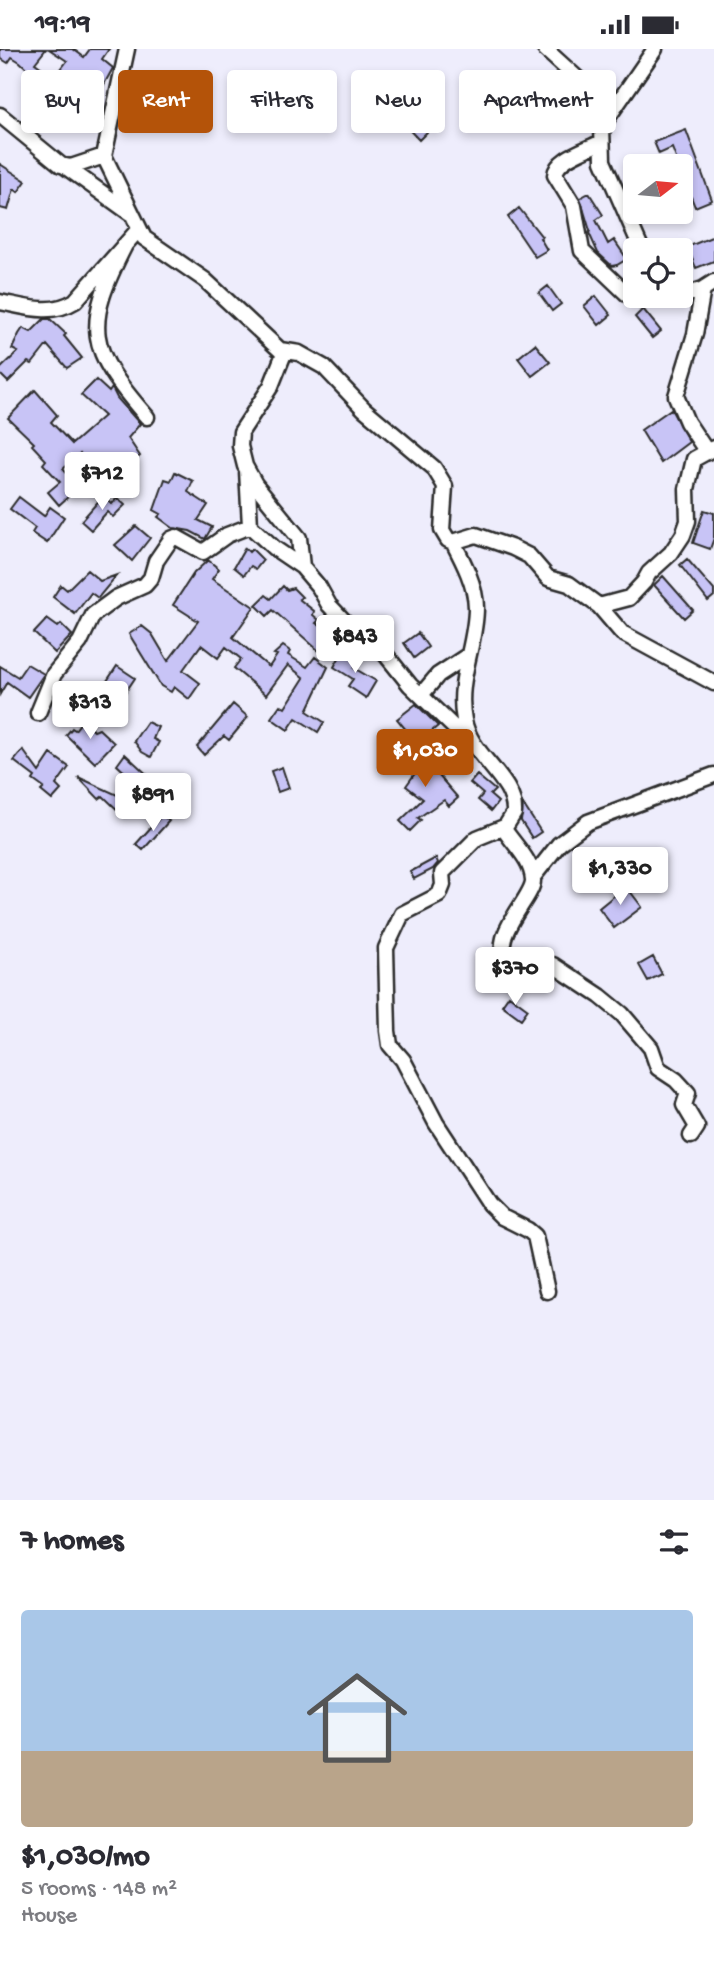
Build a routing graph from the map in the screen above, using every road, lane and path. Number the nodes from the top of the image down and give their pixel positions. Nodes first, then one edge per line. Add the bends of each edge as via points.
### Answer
1 (127, 49) edge
2 (545, 49) edge
3 (655, 49) edge
4 (568, 70) edge
5 (616, 102) edge
6 (0, 115) edge
7 (602, 133) edge
8 (601, 142) junction
9 (104, 156) junction
10 (66, 167) junction
11 (131, 214) junction
12 (139, 229) junction
13 (636, 238) edge
14 (125, 245) junction
15 (708, 286) edge
16 (623, 291) edge
17 (0, 302) edge
18 (285, 351) junction
19 (147, 417) dead end
20 (710, 450) edge
21 (247, 470) junction
22 (250, 526) junction
23 (453, 542) junction
24 (302, 567) junction
25 (599, 606) junction
26 (467, 656) junction
27 (714, 683) edge
28 (421, 695) junction
29 (38, 713) dead end
30 (473, 746) junction
31 (714, 775) edge
32 (504, 827) junction
33 (533, 877) junction
34 (691, 1136) dead end
35 (547, 1291) dead end

1 - 9 street
2 - 4 street
3 - 5 street
6 - 10 street
7 - 8 street
8 - 13 street via 613,189
8 - 16 street via 561,163 556,178 574,206 579,246
9 - 10 street
9 - 11 street
10 - 11 street
11 - 12 street
12 - 14 street
12 - 18 street via 150,245 205,280
14 - 17 street via 67,306 42,310
14 - 19 street via 105,285 95,327 103,359
15 - 20 street via 676,396 687,422
18 - 21 street via 271,386 241,432
18 - 23 street via 324,367 364,409 434,468 445,486 442,530
20 - 25 street via 697,456 691,467 688,524 677,545 629,598
21 - 22 street
21 - 24 street via 299,538
22 - 24 street
22 - 29 street via 203,552 176,537 171,539 145,585 93,615 80,642 54,674
23 - 25 street via 475,535 513,548 529,556 548,578 569,584
23 - 26 street via 476,605
24 - 28 street via 329,605 382,650
25 - 27 street via 622,633
26 - 28 street via 438,675
26 - 30 street via 462,700
28 - 30 street
30 - 32 street via 510,794 513,813
31 - 33 street via 589,822 559,844
32 - 33 street via 528,861
32 - 35 street via 477,838 442,873 439,895 399,918 385,952 387,1031 390,1045 489,1204 536,1236
33 - 34 street via 532,887 507,930 505,949 510,963 530,968 553,965 622,1014 653,1051 659,1068 685,1087 684,1105 697,1127

